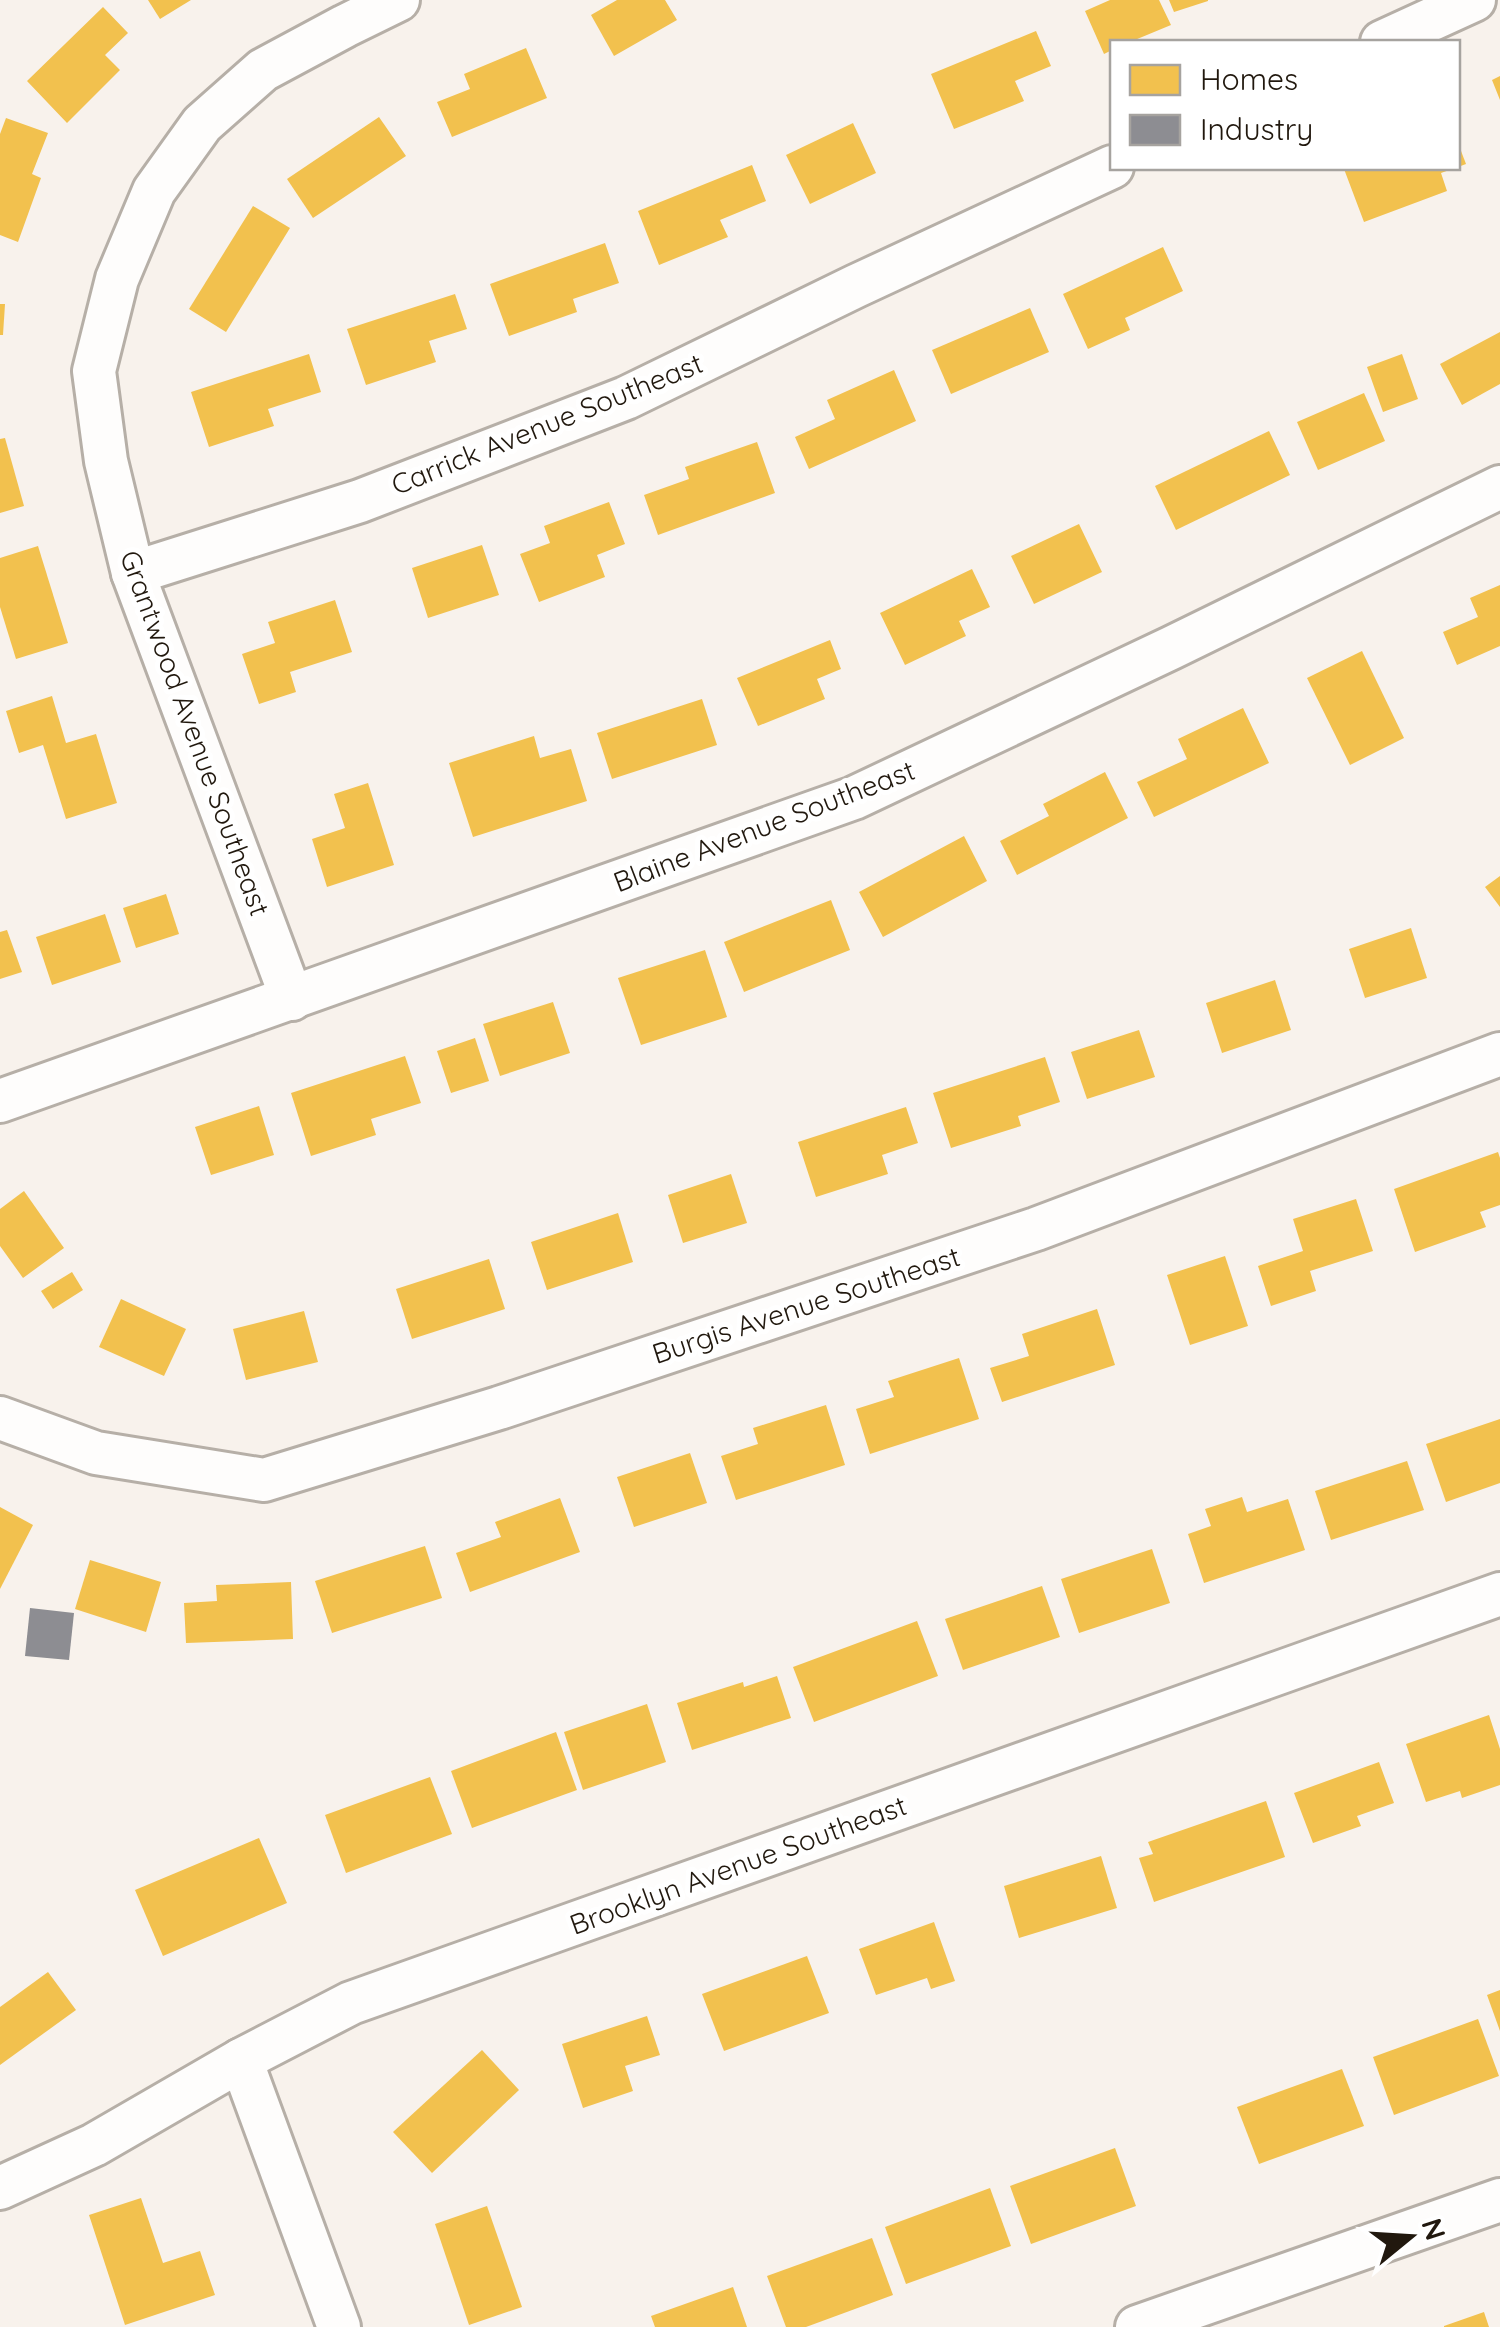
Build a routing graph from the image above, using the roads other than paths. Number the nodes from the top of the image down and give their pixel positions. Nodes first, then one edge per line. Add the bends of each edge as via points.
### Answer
1 (398, 0) edge
2 (1474, 0) edge
3 (1386, 40) edge
4 (1110, 168) edge
5 (1500, 487) edge
6 (133, 574) junction
7 (292, 999) junction
8 (1500, 1054) edge
9 (0, 1101) edge
10 (0, 1418) edge
11 (1500, 1594) edge
12 (241, 2060) junction
13 (0, 2188) edge
14 (1500, 2200) edge
15 (339, 2327) edge
16 (1137, 2327) edge

1 - 6 street, Grantwood Avenue Southeast via 263,70 202,124 154,191 117,279 94,370 106,461
2 - 3 street
4 - 6 street, Carrick Avenue Southeast via 626,398 360,501
5 - 7 street, Blaine Avenue Southeast via 854,798
6 - 7 street, Grantwood Avenue Southeast
7 - 9 street, Blaine Avenue Southeast
8 - 10 street, Burgis Avenue Southeast via 1036,1228 264,1480 96,1453
11 - 12 street, Brooklyn Avenue Southeast via 351,2002
12 - 13 street, Brooklyn Avenue Southeast via 94,2145
12 - 15 street
14 - 16 street

